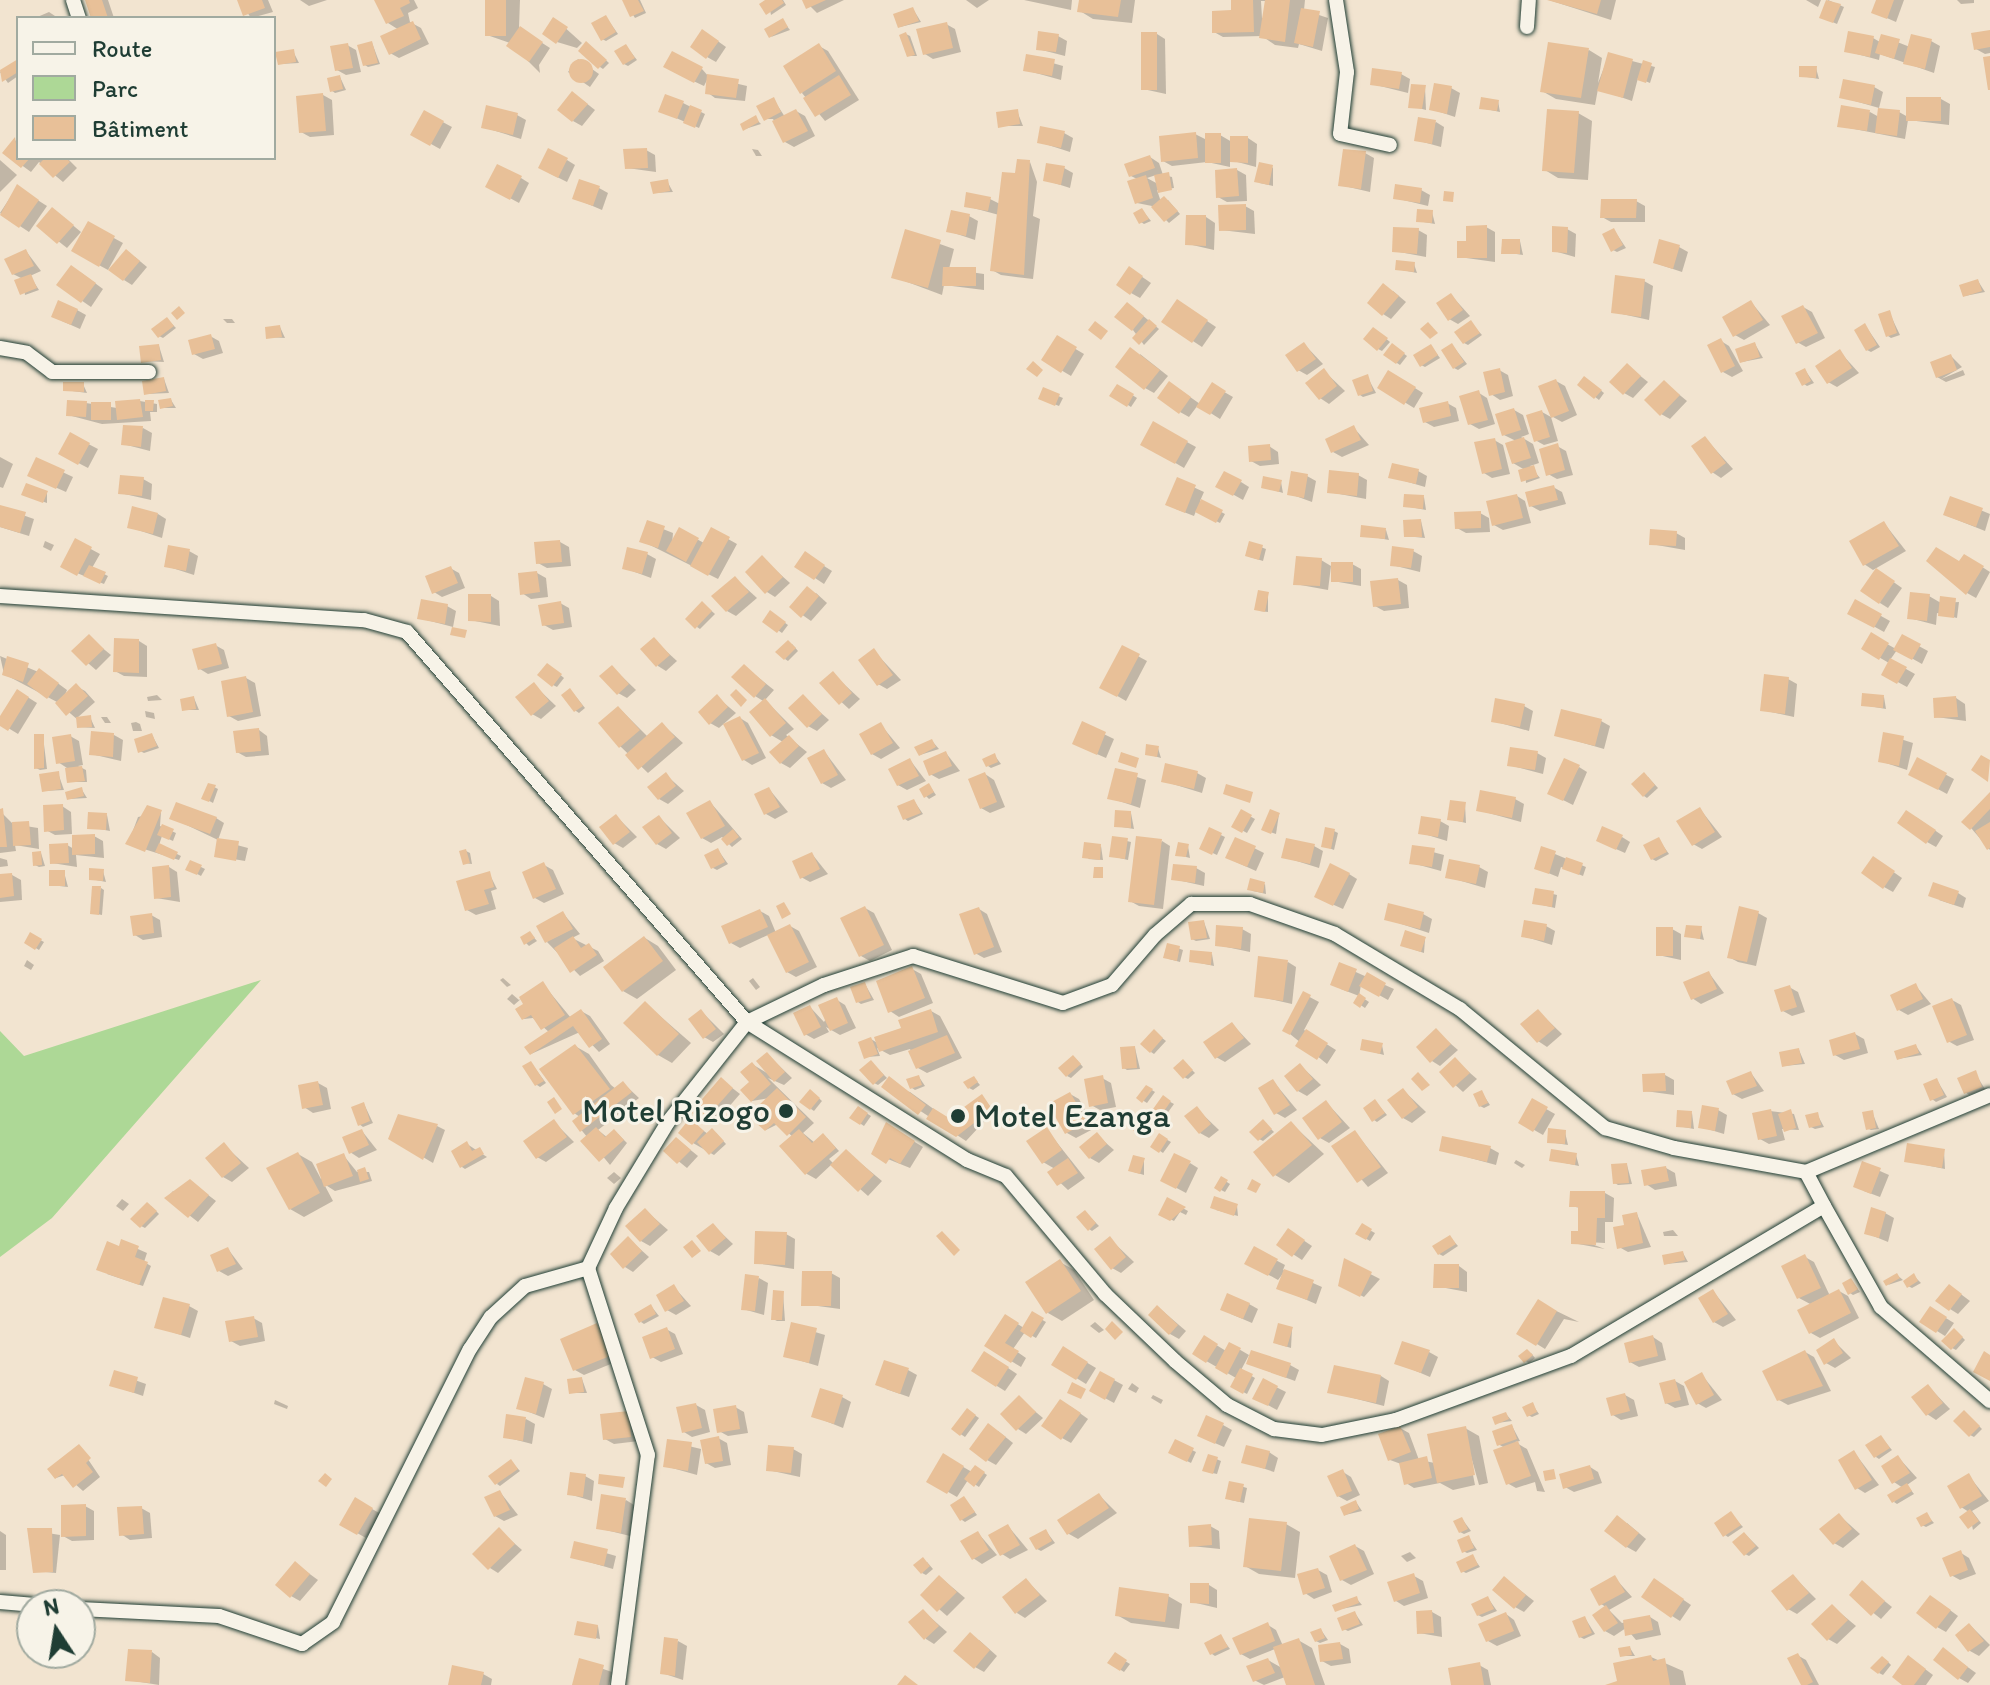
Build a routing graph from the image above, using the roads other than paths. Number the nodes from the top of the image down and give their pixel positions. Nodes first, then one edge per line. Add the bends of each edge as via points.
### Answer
1 (1336, 0) edge
2 (1529, 0) edge
3 (1527, 27) dead end
4 (1390, 145) dead end
5 (0, 348) edge
6 (149, 372) dead end
7 (0, 596) edge
8 (747, 1022) junction
9 (1990, 1095) edge
10 (1806, 1172) junction
11 (1824, 1206) junction
12 (588, 1268) junction
13 (1990, 1401) edge
14 (96, 1610) edge
15 (618, 1685) edge

1 - 4 street via 1347,72 1340,134
2 - 3 street
5 - 6 street via 27,353 52,372
7 - 8 street via 364,620 407,632
8 - 10 street via 824,985 913,956 1063,1003 1112,985 1155,935 1191,904 1250,904 1335,934 1460,1009 1605,1128 1674,1148
8 - 11 street via 967,1160 1006,1176 1105,1294 1165,1352 1227,1405 1274,1429 1322,1435 1396,1420 1571,1356
8 - 12 street via 668,1122 616,1208
9 - 10 street
10 - 11 street
11 - 13 street via 1881,1307
12 - 14 street via 525,1286 491,1317 333,1622 302,1644 219,1616
12 - 15 street via 648,1455

